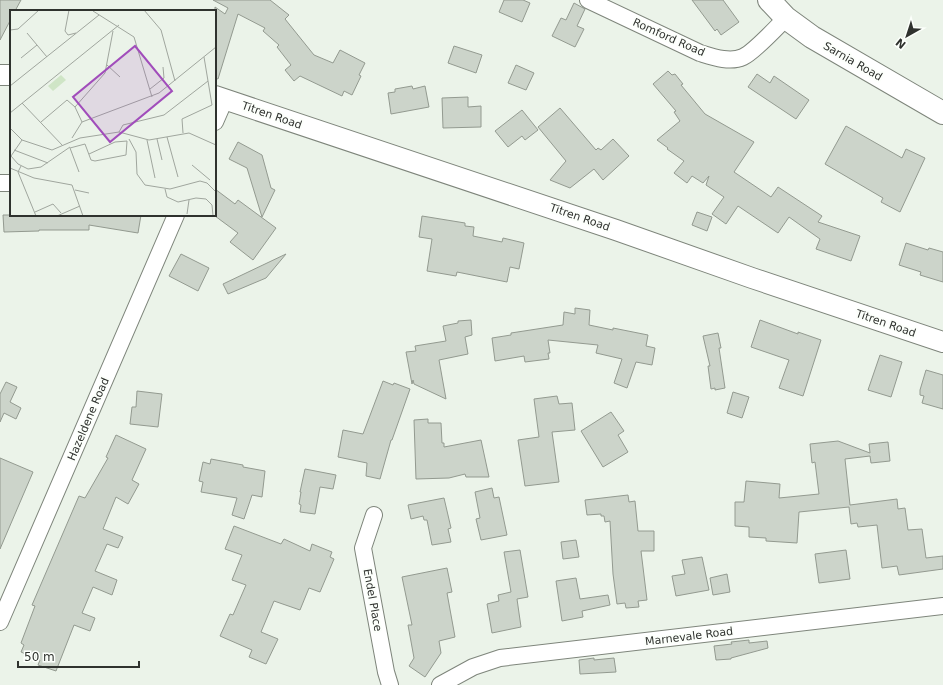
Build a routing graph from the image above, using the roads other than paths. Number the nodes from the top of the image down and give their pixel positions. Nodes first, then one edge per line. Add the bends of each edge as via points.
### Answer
1 (588, 0) edge
2 (769, 0) edge
3 (786, 18) junction
4 (220, 97) edge
5 (943, 113) edge
6 (216, 117) edge
7 (176, 216) edge
8 (943, 342) edge
9 (374, 515) dead end
10 (943, 606) edge
11 (0, 622) edge
12 (390, 685) edge
13 (440, 685) edge

1 - 3 street, Romford Road via 700,53 716,58 742,58
2 - 3 main road, Sarnia Road
3 - 5 main road, Sarnia Road via 812,37
4 - 6 street
4 - 8 street, Titren Road
7 - 11 street, Hazeldene Road
9 - 12 street, Endel Place via 364,548
10 - 13 street, Marnevale Road via 500,658 473,667

